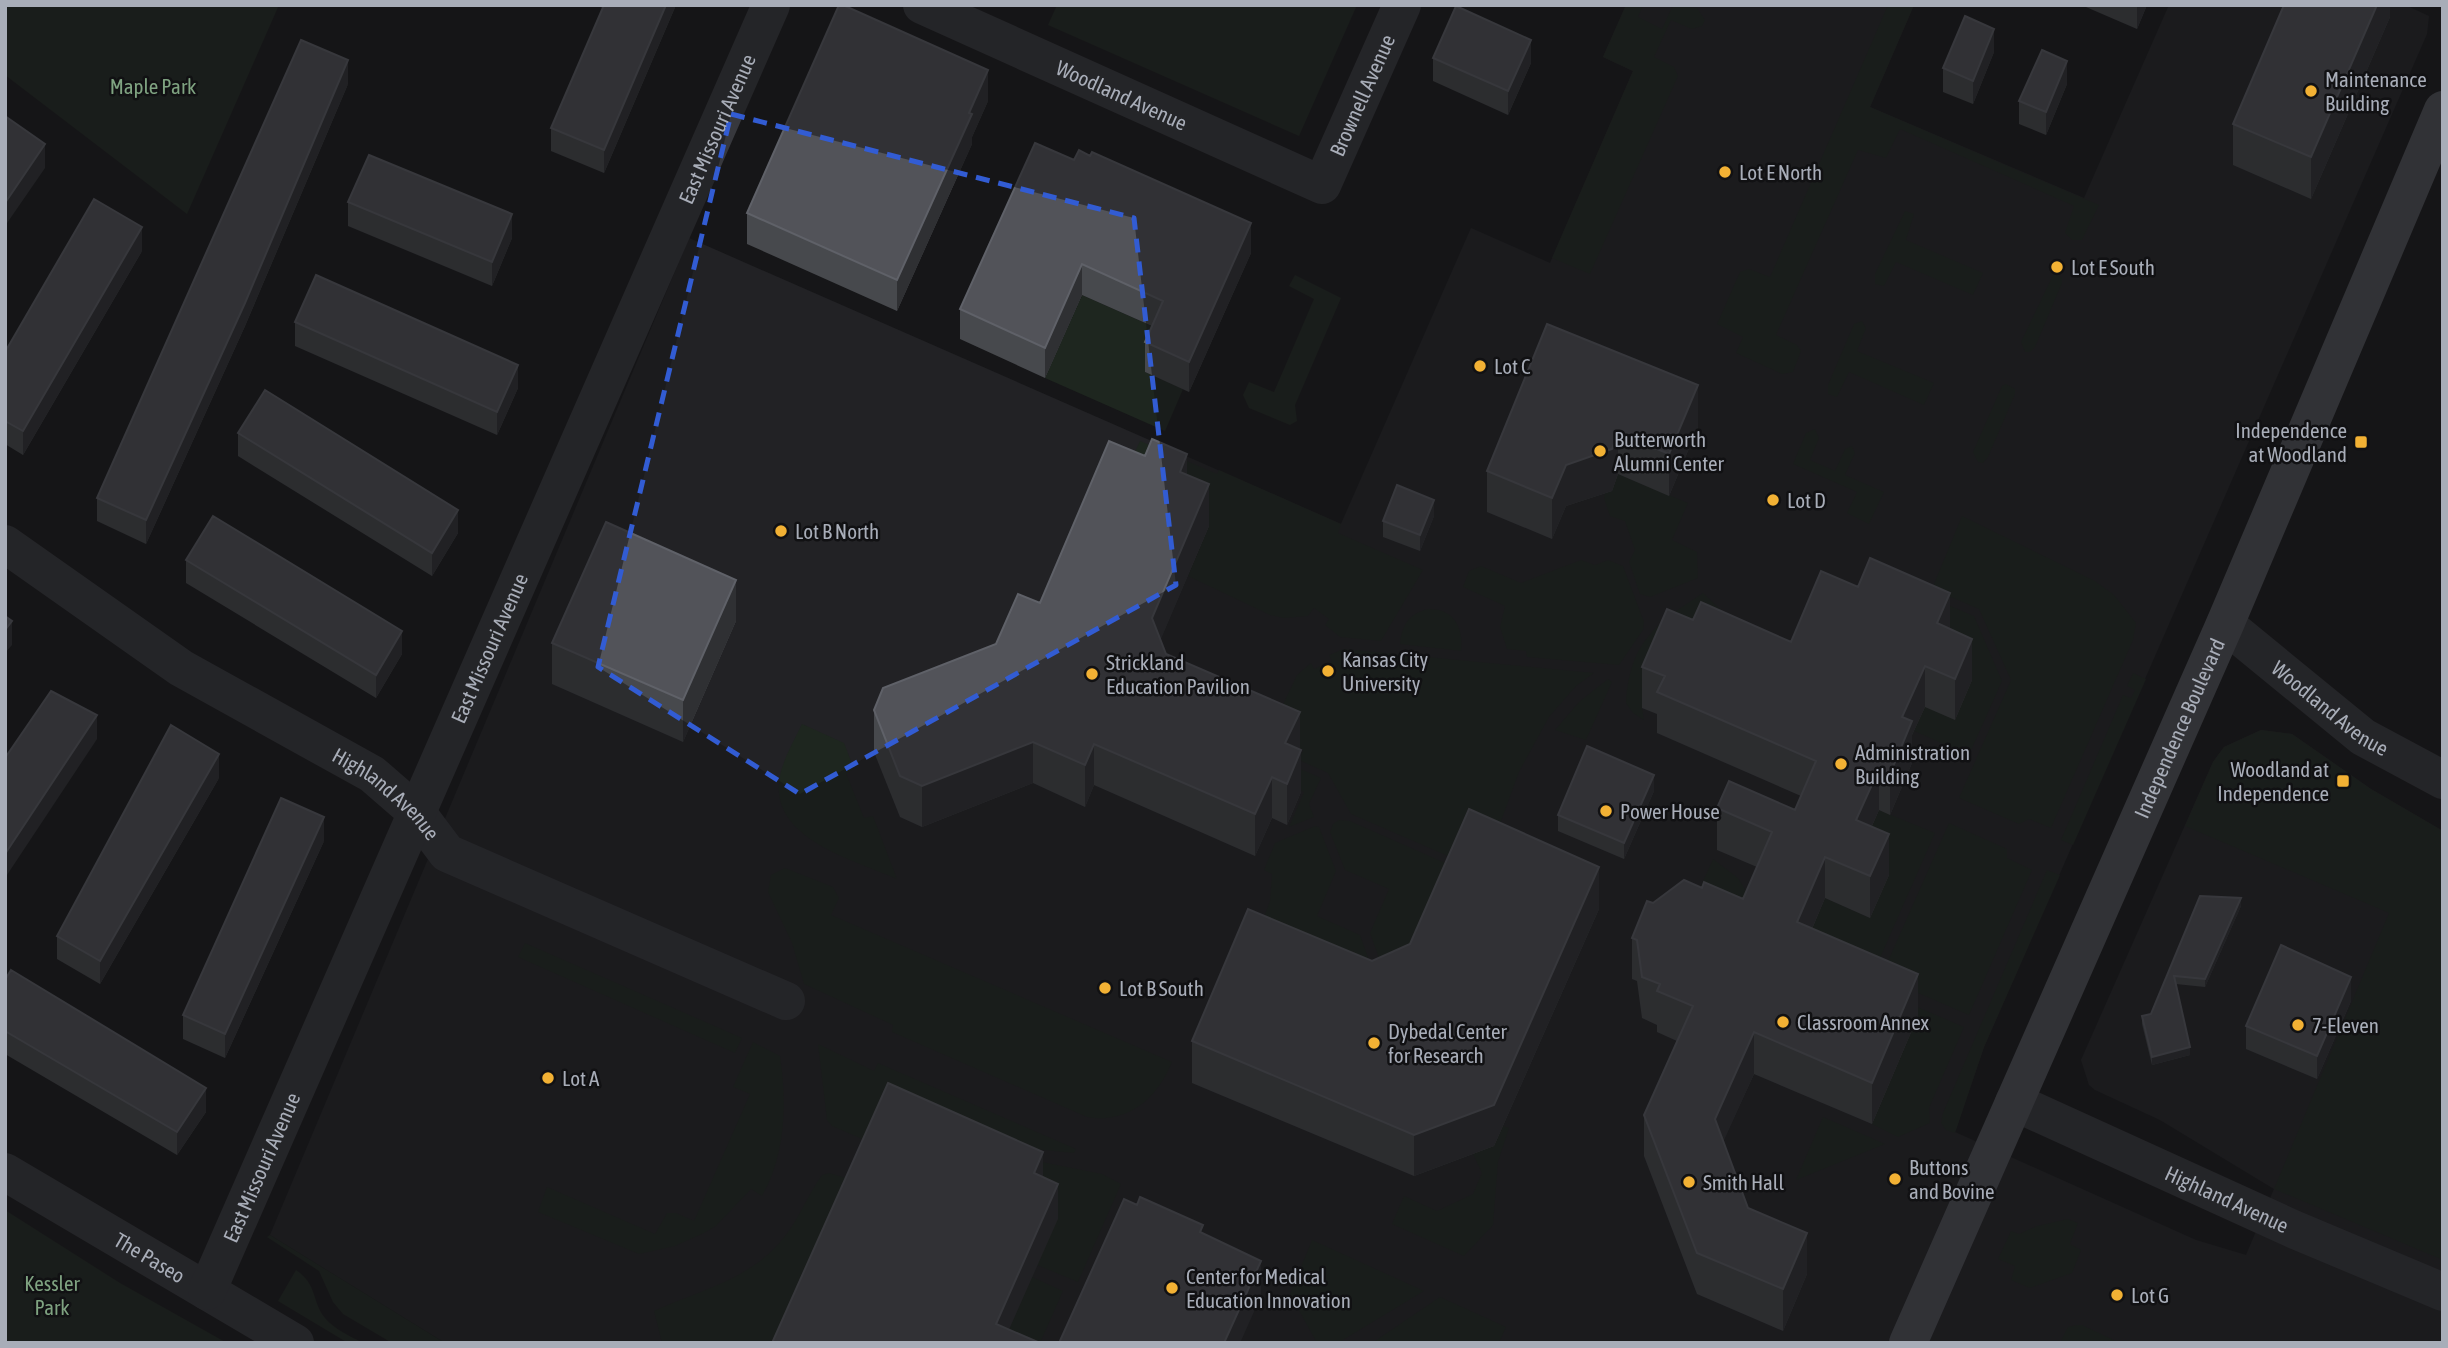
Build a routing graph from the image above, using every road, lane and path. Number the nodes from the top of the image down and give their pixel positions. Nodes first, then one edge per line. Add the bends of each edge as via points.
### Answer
1 (771, 5) edge
2 (922, 5) edge
3 (1402, 5) edge
4 (2443, 110) edge
5 (1322, 185) joint
6 (5, 544) edge
7 (2225, 624) junction
8 (2443, 780) edge
9 (417, 813) junction
10 (786, 1001) dead end
11 (2014, 1102) junction
12 (5, 1172) edge
13 (207, 1291) junction
14 (2443, 1292) edge
15 (295, 1343) edge
16 (1908, 1343) edge

1 - 9 street, East Missouri Avenue
2 - 5 street, Woodland Avenue
3 - 5 street, Brownell Avenue
4 - 7 main road, Independence Boulevard
6 - 9 street, Highland Avenue via 181,667 372,774
7 - 8 street, Woodland Avenue via 2363,737
7 - 11 main road, Independence Boulevard
9 - 10 street, Highland Avenue via 447,853
9 - 13 street, East Missouri Avenue
11 - 14 street, Highland Avenue
11 - 16 main road, Independence Boulevard
12 - 13 street, The Paseo
13 - 15 street, The Paseo

